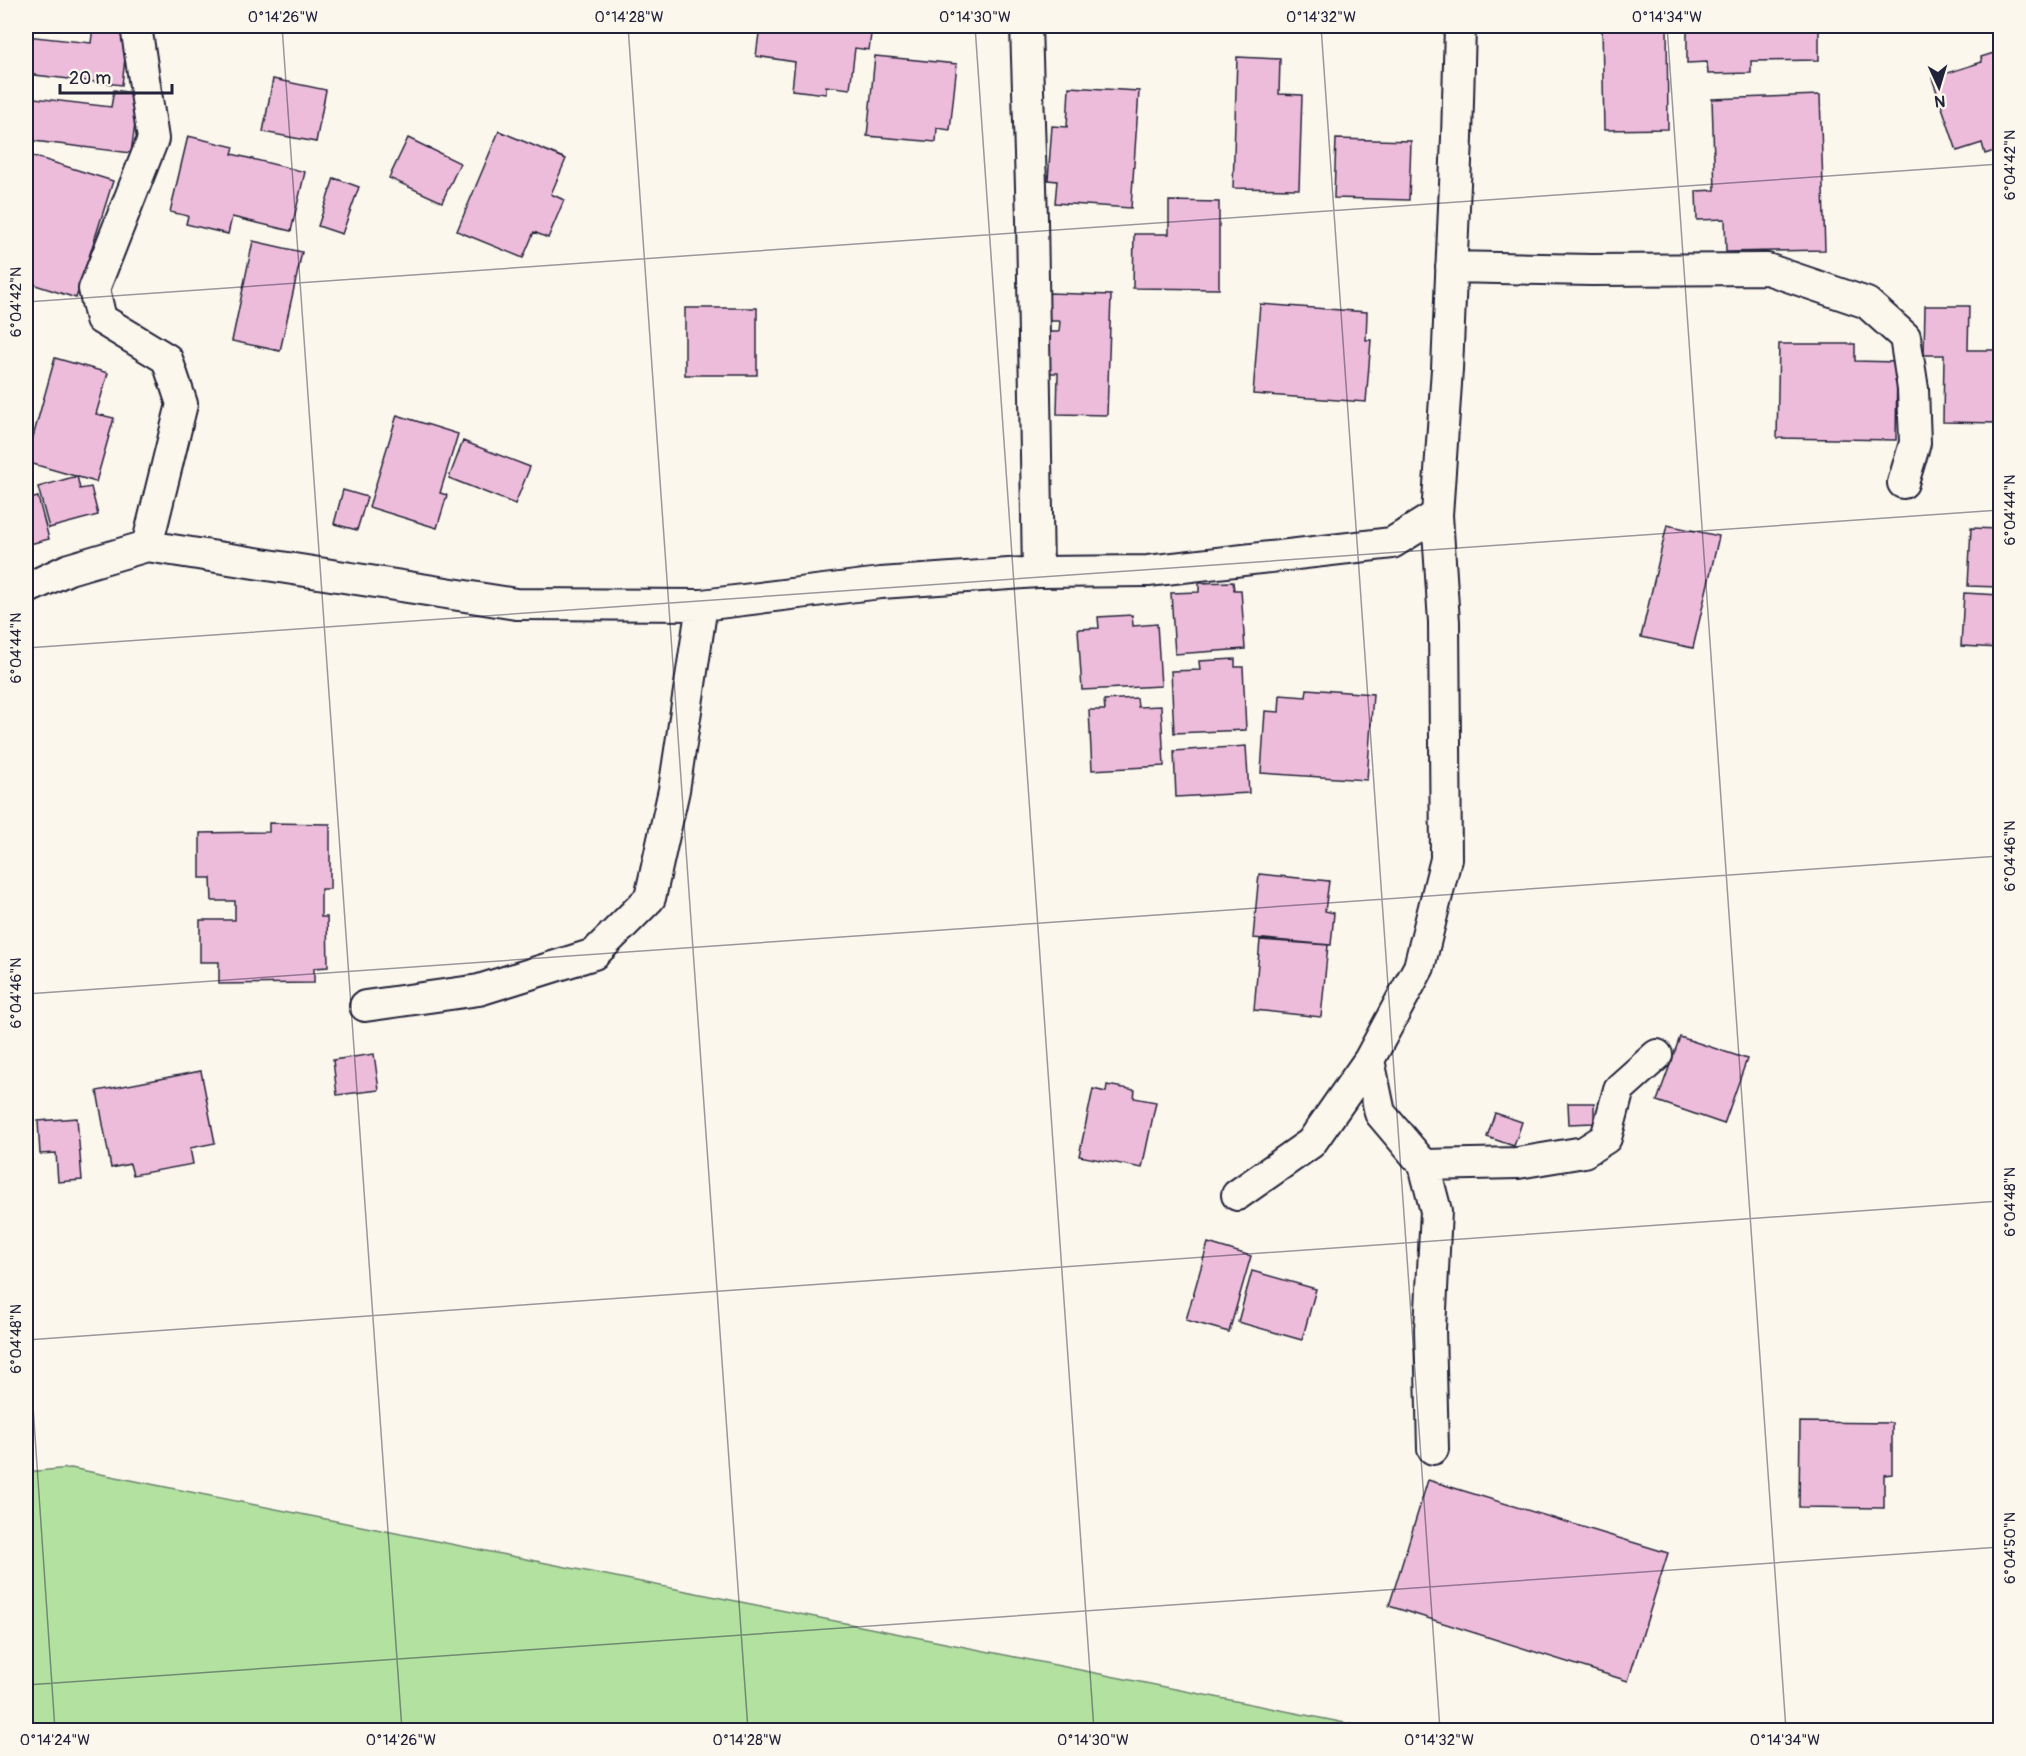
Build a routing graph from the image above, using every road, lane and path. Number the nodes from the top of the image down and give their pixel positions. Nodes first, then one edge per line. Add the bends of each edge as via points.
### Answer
1 (136, 26) edge
2 (1026, 26) edge
3 (1460, 26) edge
4 (1451, 267) junction
5 (1903, 483) dead end
6 (1437, 514) junction
7 (147, 546) junction
8 (1038, 572) junction
9 (26, 589) edge
10 (702, 604) junction
11 (365, 1006) dead end
12 (1657, 1055) dead end
13 (1369, 1060) junction
14 (1424, 1165) junction
15 (1237, 1194) dead end
16 (1433, 1449) dead end

1 - 7 street via 153,140 94,289 101,319 167,359 182,404
2 - 8 street
3 - 4 street
4 - 5 street via 1767,269 1867,303 1905,338 1913,388 1915,443
4 - 6 street
6 - 8 street via 1392,543 1148,571
6 - 13 street via 1444,622 1446,859 1419,967
7 - 9 street via 69,568
7 - 10 street via 516,604
8 - 10 street via 881,583
10 - 11 street via 674,790 650,898 594,954 479,990
12 - 14 street via 1618,1089 1606,1138 1584,1152 1518,1163
13 - 14 street via 1380,1113
13 - 15 street via 1311,1143
14 - 16 street via 1436,1211 1430,1329

